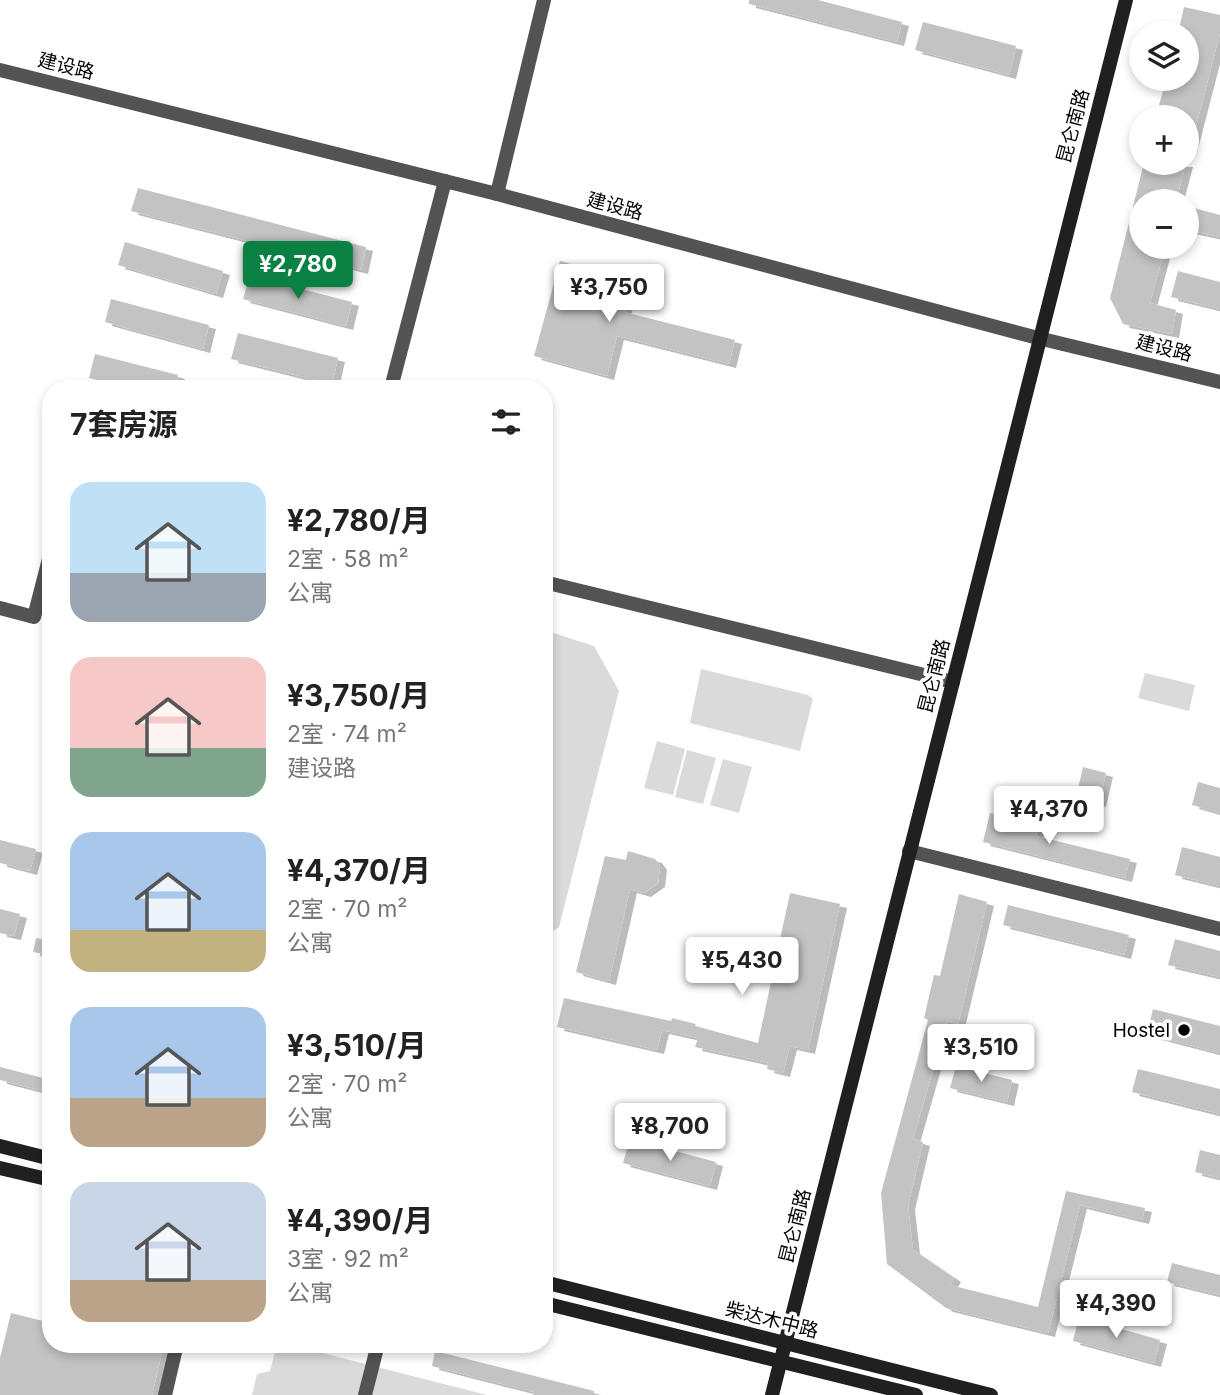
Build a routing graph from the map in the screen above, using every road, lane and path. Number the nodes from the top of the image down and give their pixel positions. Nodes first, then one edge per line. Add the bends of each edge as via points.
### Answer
1 (544, 0) edge
2 (1126, 0) edge
3 (0, 69) edge
4 (444, 181) junction
5 (497, 194) junction
6 (1038, 338) junction
7 (393, 380) edge
8 (1220, 382) edge
9 (553, 584) edge
10 (42, 586) edge
11 (0, 608) edge
12 (953, 682) junction
13 (909, 851) junction
14 (1220, 929) edge
15 (0, 1146) edge
16 (42, 1157) edge
17 (0, 1168) edge
18 (42, 1178) edge
19 (553, 1284) edge
20 (553, 1305) edge
21 (786, 1343) junction
22 (175, 1353) edge
23 (376, 1353) edge
24 (780, 1362) junction
25 (165, 1395) edge
26 (365, 1395) edge
27 (772, 1395) edge
28 (916, 1395) edge
29 (991, 1395) edge

1 - 5 street
2 - 6 main road, 昆仑南路
3 - 4 street, 建设路
4 - 5 street, 建设路
4 - 7 street
5 - 6 street, 建设路
6 - 8 street, 建设路
6 - 12 main road, 昆仑南路
9 - 12 street
10 - 11 street via 34,617
12 - 13 main road, 昆仑南路
13 - 14 street
13 - 21 main road, 昆仑南路
15 - 16 main road
17 - 18 main road
19 - 21 main road, 柴达木中路
20 - 24 main road, 柴达木中路
21 - 24 main road, 昆仑南路
21 - 29 main road, 柴达木中路
22 - 25 street
23 - 26 street
24 - 27 main road, 昆仑南路
24 - 28 main road, 柴达木中路

